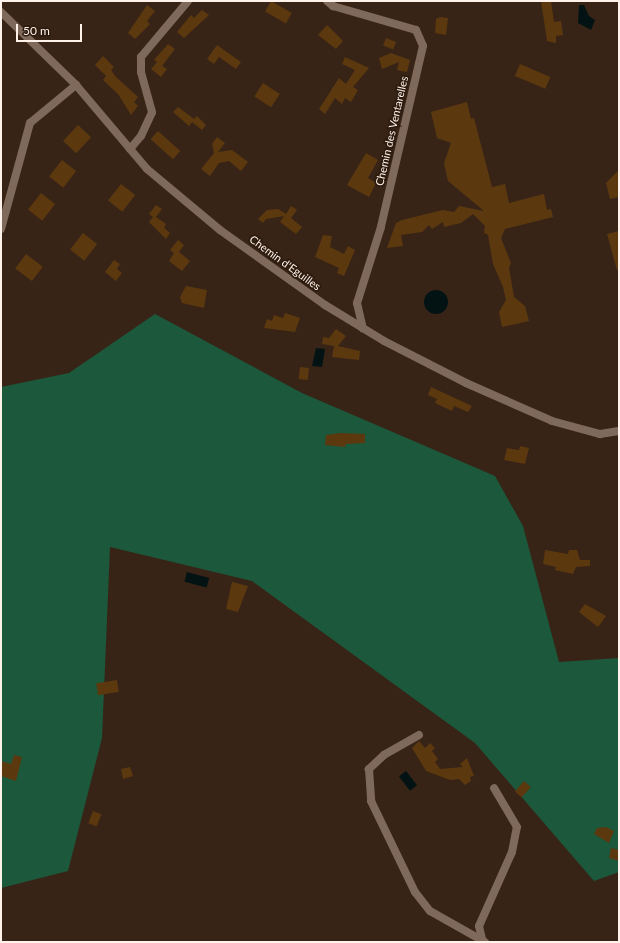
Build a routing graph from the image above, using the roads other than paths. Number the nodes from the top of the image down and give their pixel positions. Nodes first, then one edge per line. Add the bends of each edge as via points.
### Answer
1 (188, 1) edge
2 (327, 1) edge
3 (1, 12) edge
4 (76, 85) junction
5 (130, 149) junction
6 (1, 229) edge
7 (363, 328) junction
8 (619, 431) edge
9 (419, 735) dead end
10 (494, 788) dead end
11 (484, 940) edge

1 - 5 street via 142,57 142,72 152,112 142,136
2 - 7 street, Chemin des Ventarelles via 333,6 416,30 424,46 381,227 357,303
3 - 4 street, Chemin d'Eguilles
4 - 5 street, Chemin d'Eguilles
4 - 6 street via 30,123
5 - 7 street, Chemin d'Eguilles via 147,169 220,230
7 - 8 street, Chemin d'Eguilles via 466,383 552,421 600,434
9 - 11 street via 384,755 369,769 371,801 414,892 430,911
10 - 11 street via 517,827 512,852 478,926

